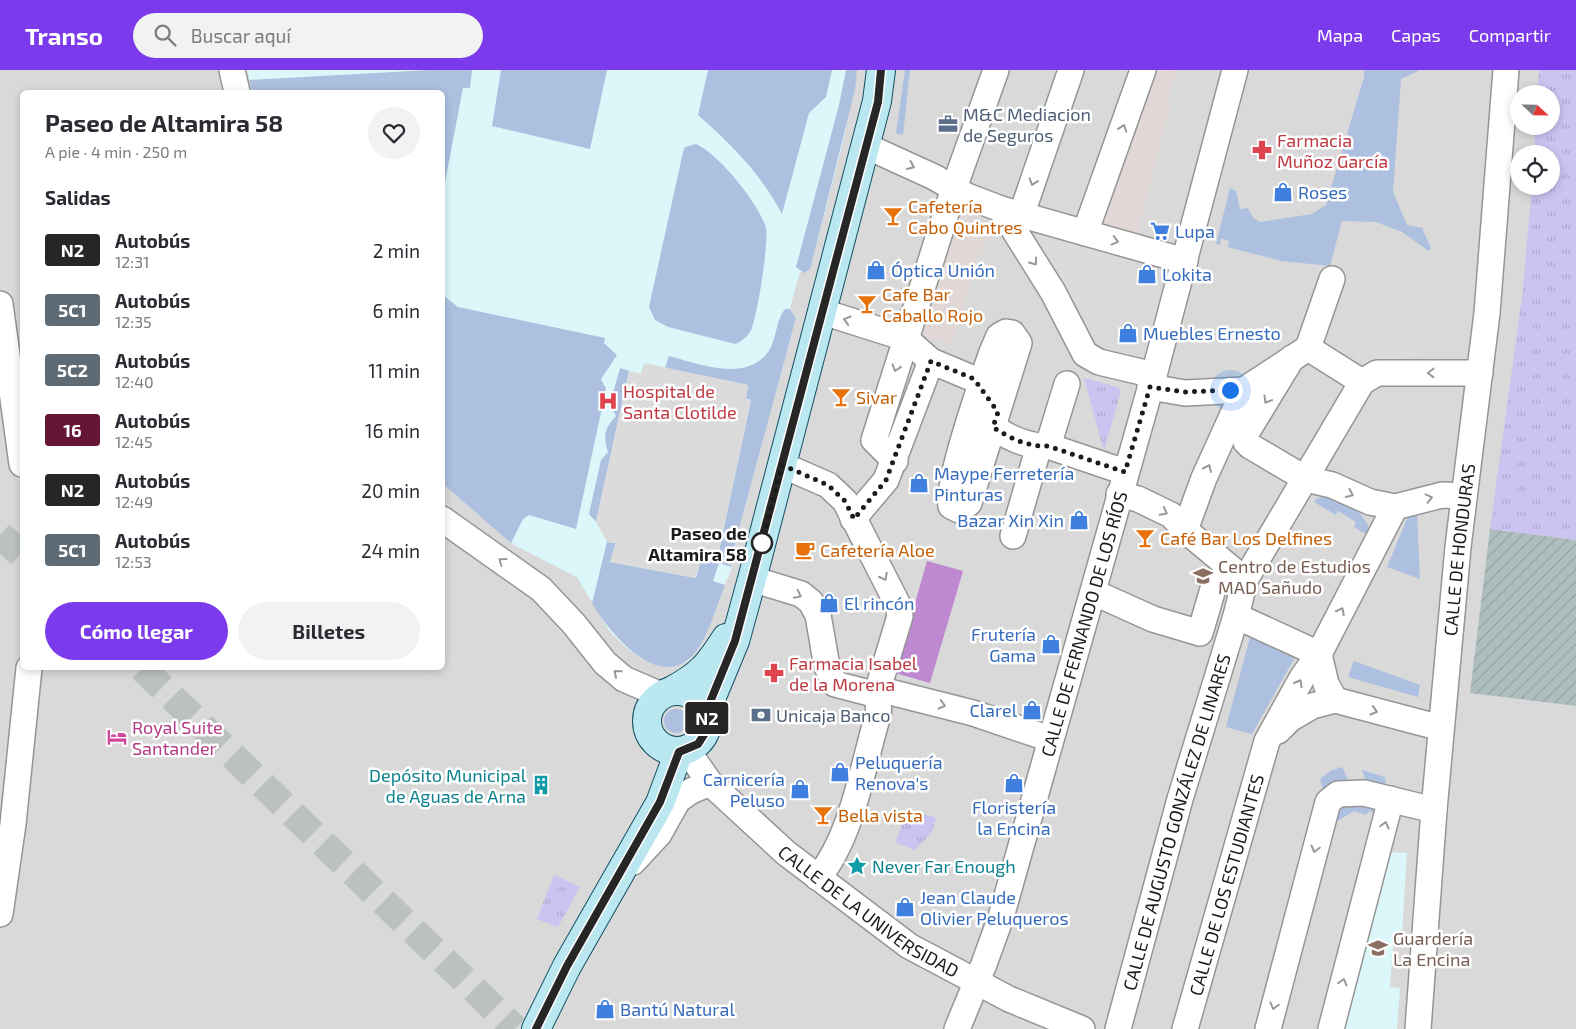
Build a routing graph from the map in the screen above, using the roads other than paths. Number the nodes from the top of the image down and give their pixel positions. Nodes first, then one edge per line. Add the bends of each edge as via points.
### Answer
1 (232, 70) edge
2 (881, 70) edge
3 (996, 70) edge
4 (1071, 70) edge
5 (1143, 70) edge
6 (1235, 70) edge
7 (1506, 70) edge
8 (237, 90) edge
9 (866, 146) junction
10 (954, 188) junction
11 (1011, 213) junction
12 (1085, 233) junction
13 (1185, 261) junction
14 (1332, 279) dead end
15 (0, 309) edge
16 (823, 312) junction
17 (905, 338) junction
18 (1300, 353) junction
19 (931, 361) junction
20 (1480, 373) junction
21 (1152, 381) junction
22 (1362, 382) junction
23 (1067, 384) dead end
24 (981, 390) junction
25 (1244, 390) junction
26 (996, 419) junction
27 (1044, 446) junction
28 (20, 450) edge
29 (895, 461) junction
30 (782, 465) junction
31 (1306, 479) junction
32 (1122, 483) junction
33 (1464, 496) junction
34 (1395, 507) junction
35 (854, 519) junction
36 (445, 521) edge
37 (1185, 530) junction
38 (1013, 536) dead end
39 (752, 579) junction
40 (1244, 580) junction
41 (1215, 582) dead end
42 (1093, 592) junction
43 (741, 616) junction
44 (1236, 616) junction
45 (1319, 654) junction
46 (29, 670) edge
47 (878, 692) junction
48 (666, 693) junction
49 (1336, 700) junction
50 (706, 712) junction
51 (1441, 728) junction
52 (648, 731) junction
53 (1050, 739) junction
54 (1267, 741) junction
55 (683, 751) junction
56 (710, 783) junction
57 (1392, 799) junction
58 (1434, 810) junction
59 (645, 832) junction
60 (622, 872) junction
61 (818, 878) junction
62 (0, 914) edge
63 (977, 983) junction
64 (536, 1029) edge
65 (957, 1029) edge
66 (1082, 1029) edge
67 (1118, 1029) edge
68 (1185, 1029) edge
69 (1268, 1029) edge
70 (1331, 1029) edge
71 (1418, 1029) edge

1 - 8 street
2 - 9 main road via 878,102
3 - 10 street
4 -> 11 street
12 -> 5 street
6 - 13 street, CALLE DE FERNANDO DE LOS RÍOS
7 - 20 street, CALLE DE HONDURAS
9 -> 10 street
9 - 16 main road
10 - 11 street
10 - 17 street
11 - 12 street
11 -> 21 street via 1085,354
12 -> 13 street
13 - 21 street, CALLE DE FERNANDO DE LOS RÍOS
14 - 18 street
15 - 28 street
17 -> 16 street
16 - 30 main road
17 - 19 street
17 -> 29 street via 874,440
18 - 22 street
18 - 25 street
18 -> 31 street via 1245,436 1246,442
19 - 24 street via 974,379
19 - 29 street
20 -> 22 street via 1377,373
20 - 33 street, CALLE DE HONDURAS
21 - 25 street via 1185,392
21 - 32 street, CALLE DE FERNANDO DE LOS RÍOS
22 - 31 street, CALLE DE AUGUSTO GONZÁLEZ DE LINARES
23 - 27 street
24 - 26 street
24 - 26 street via 999,336 1012,333 1019,343
24 - 26 street via 950,491 950,502 959,510 969,503
37 -> 25 street via 1204,478
26 - 27 street via 1012,438
27 - 32 street
27 - 38 street
29 - 35 street via 886,480
30 - 35 street via 828,485 845,501
30 - 39 main road
31 -> 34 street via 1332,485 1370,502
31 - 40 street, CALLE DE AUGUSTO GONZÁLEZ DE LINARES
32 -> 37 street via 1138,499 1171,515
32 - 42 street, CALLE DE FERNANDO DE LOS RÍOS
34 -> 33 street via 1442,495
33 - 51 street, CALLE DE HONDURAS
45 -> 34 street, CALLE DE LOS ESTUDIANTES
35 -> 47 street via 898,605 900,616
48 -> 36 street via 624,679 605,663 541,589
37 - 40 street
39 - 43 main road
39 -> 47 street via 801,594 811,602 818,615 827,667 835,684
40 - 44 street, CALLE DE AUGUSTO GONZÁLEZ DE LINARES
41 - 42 street via 1200,634 1153,619
42 - 53 street, CALLE DE FERNANDO DE LOS RÍOS
43 - 48 main road via 696,678
43 - 50 main road via 735,641
44 - 45 street
44 - 67 street, CALLE DE AUGUSTO GONZÁLEZ DE LINARES via 1180,799
45 - 49 street via 1326,684
54 -> 45 street, CALLE DE LOS ESTUDIANTES
46 - 62 street
47 -> 53 street via 972,713
47 - 61 street via 878,715 842,841
48 - 50 main road via 682,690 693,694
48 - 52 main road via 651,705 646,718
49 -> 51 street
49 - 54 street via 1312,706 1290,719
50 - 55 main road via 705,733 698,744
51 - 58 street, CALLE DE HONDURAS
52 - 55 main road via 666,750
52 - 59 main road via 654,779
53 - 63 street, CALLE DE FERNANDO DE LOS RÍOS via 1001,917
54 - 68 street, CALLE DE LOS ESTUDIANTES
55 - 56 street, CALLE DE LA UNIVERSIDAD
55 - 59 main road
56 - 60 street via 678,800 659,834
56 - 61 street, CALLE DE LA UNIVERSIDAD via 780,848
57 - 58 street
57 -> 69 street via 1364,793 1338,794 1328,802
70 -> 57 street
58 - 71 street, CALLE DE HONDURAS
59 - 60 main road
60 - 64 main road via 567,966
61 - 63 street, CALLE DE LA UNIVERSIDAD via 909,946
63 - 65 street, CALLE DE FERNANDO DE LOS RÍOS
63 - 66 street, CALLE DE LA UNIVERSIDAD

